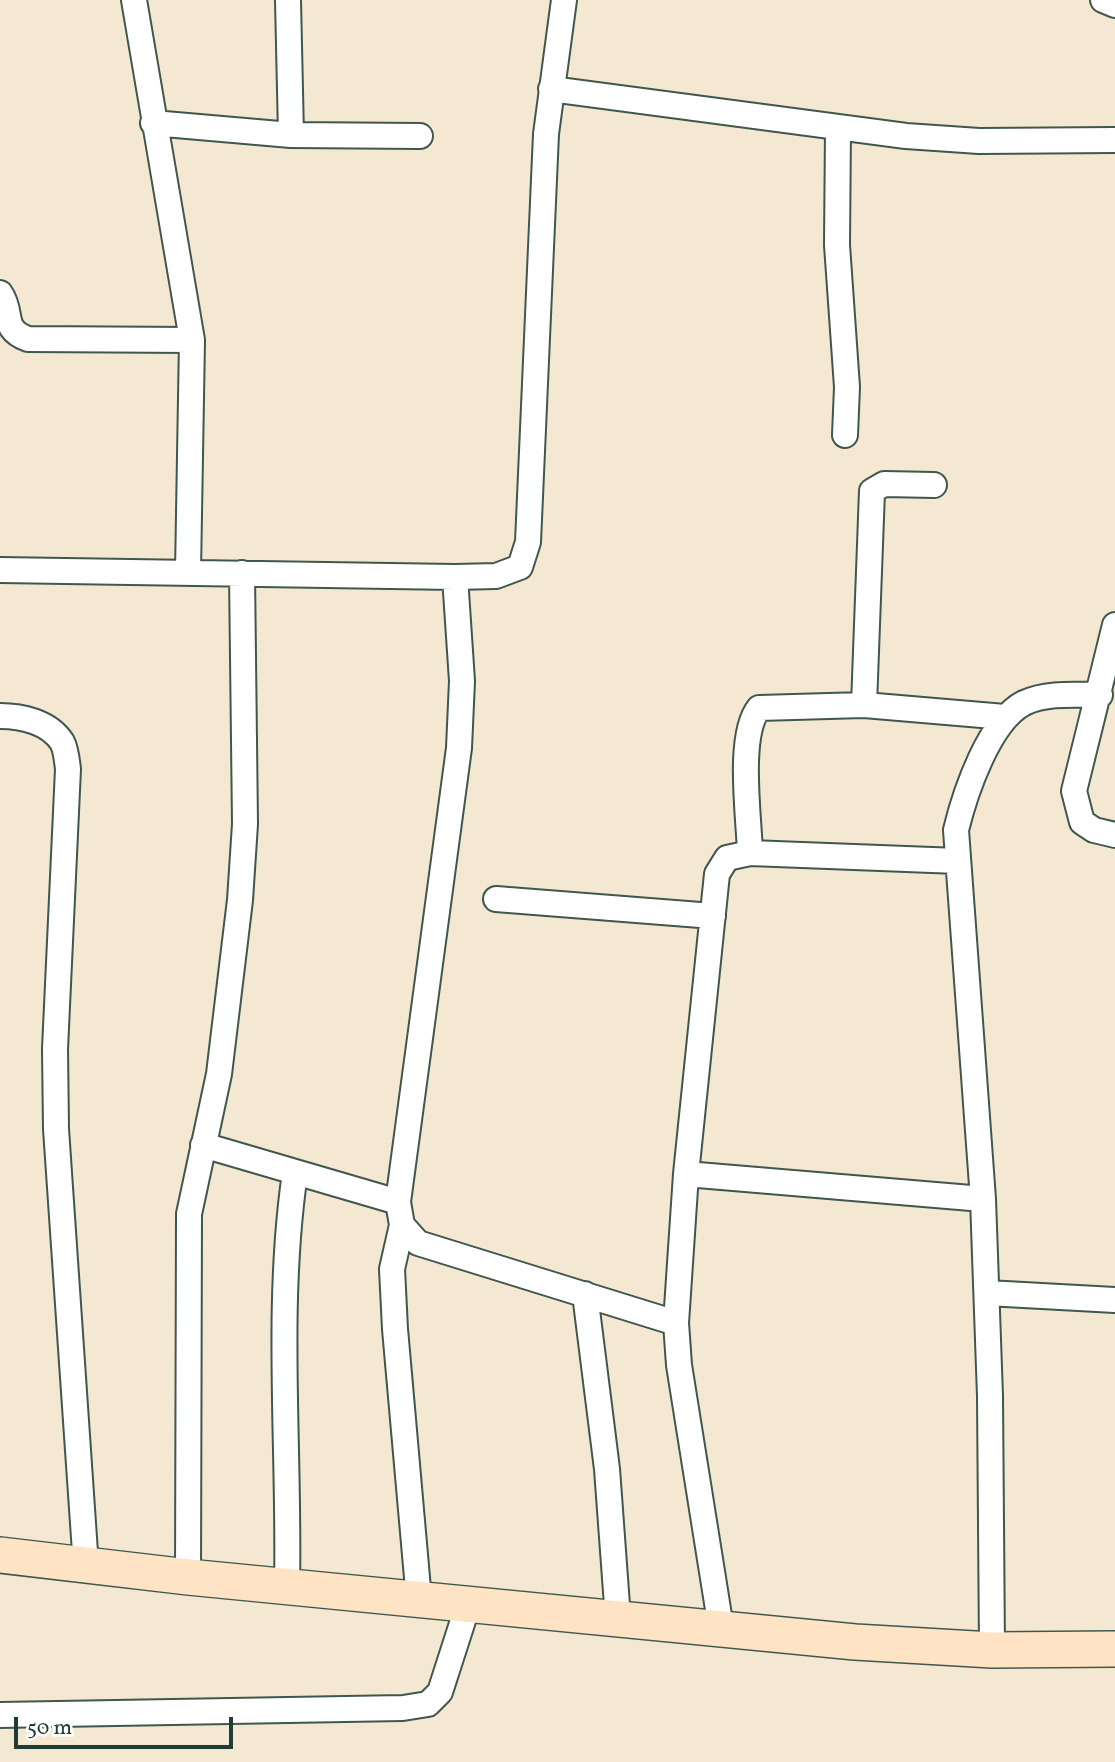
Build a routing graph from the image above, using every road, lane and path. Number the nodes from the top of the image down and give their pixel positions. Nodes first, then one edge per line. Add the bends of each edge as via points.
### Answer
1 (134, 0) edge
2 (288, 0) edge
3 (564, 0) edge
4 (1103, 0) edge
5 (1115, 5) edge
6 (551, 89) junction
7 (153, 123) junction
8 (838, 128) junction
9 (291, 135) junction
10 (420, 136) dead end
11 (1115, 140) edge
12 (0, 293) edge
13 (192, 340) junction
14 (845, 435) dead end
15 (934, 485) dead end
16 (0, 570) edge
17 (188, 572) junction
18 (242, 573) junction
19 (455, 577) junction
20 (1115, 625) edge
21 (1100, 695) junction
22 (864, 705) junction
23 (0, 716) edge
24 (1005, 717) junction
25 (1115, 835) edge
26 (750, 853) junction
27 (958, 861) junction
28 (496, 899) dead end
29 (713, 916) junction
30 (204, 1145) junction
31 (295, 1173) junction
32 (686, 1174) junction
33 (983, 1199) junction
34 (400, 1214) junction
35 (987, 1293) junction
36 (585, 1294) junction
37 (1115, 1300) edge
38 (676, 1323) junction
39 (0, 1555) edge
40 (86, 1567) junction
41 (188, 1577) junction
42 (287, 1587) junction
43 (419, 1600) junction
44 (468, 1605) junction
45 (618, 1619) junction
46 (721, 1628) junction
47 (1115, 1649) edge
48 (992, 1650) junction
49 (0, 1715) edge

1 - 7 street
2 - 9 street
3 - 6 street
4 - 5 street
6 - 8 street
6 - 19 street via 528,542 520,567 496,576
7 - 9 street
7 - 13 street
8 - 11 street via 979,141
8 - 14 street via 837,245 847,387
9 - 10 street
12 - 13 street via 15,334 28,339
13 - 17 street
15 - 22 street via 884,484 872,491
16 - 17 street
17 - 18 street
18 - 19 street
18 - 30 street via 245,824 240,900 219,1074
19 - 34 street via 462,681 459,748
20 - 21 street
21 - 24 street via 1052,696 1025,703
21 - 25 street via 1074,791 1082,822
22 - 24 street
22 - 26 street via 771,706 759,708 750,719
23 - 40 street via 17,716 48,728 63,743 68,769 55,1129
24 - 27 street via 964,794 956,830
26 - 27 street
26 - 29 street via 727,858 722,866
27 - 33 street
28 - 29 street
29 - 32 street
30 - 31 street
30 - 41 street via 189,1214 187,1257
31 - 34 street
31 - 42 street via 288,1219 286,1312
32 - 33 street
32 - 38 street
33 - 35 street
34 - 36 street via 418,1243
34 - 43 street via 392,1269
35 - 37 street
35 - 48 street
36 - 38 street
36 - 45 street via 607,1469
38 - 46 street
39 - 40 street
40 - 41 street
41 - 42 street
42 - 43 street
43 - 44 street
44 - 45 street
44 - 49 street via 440,1692 428,1704
45 - 46 street
46 - 48 street
47 - 48 street

